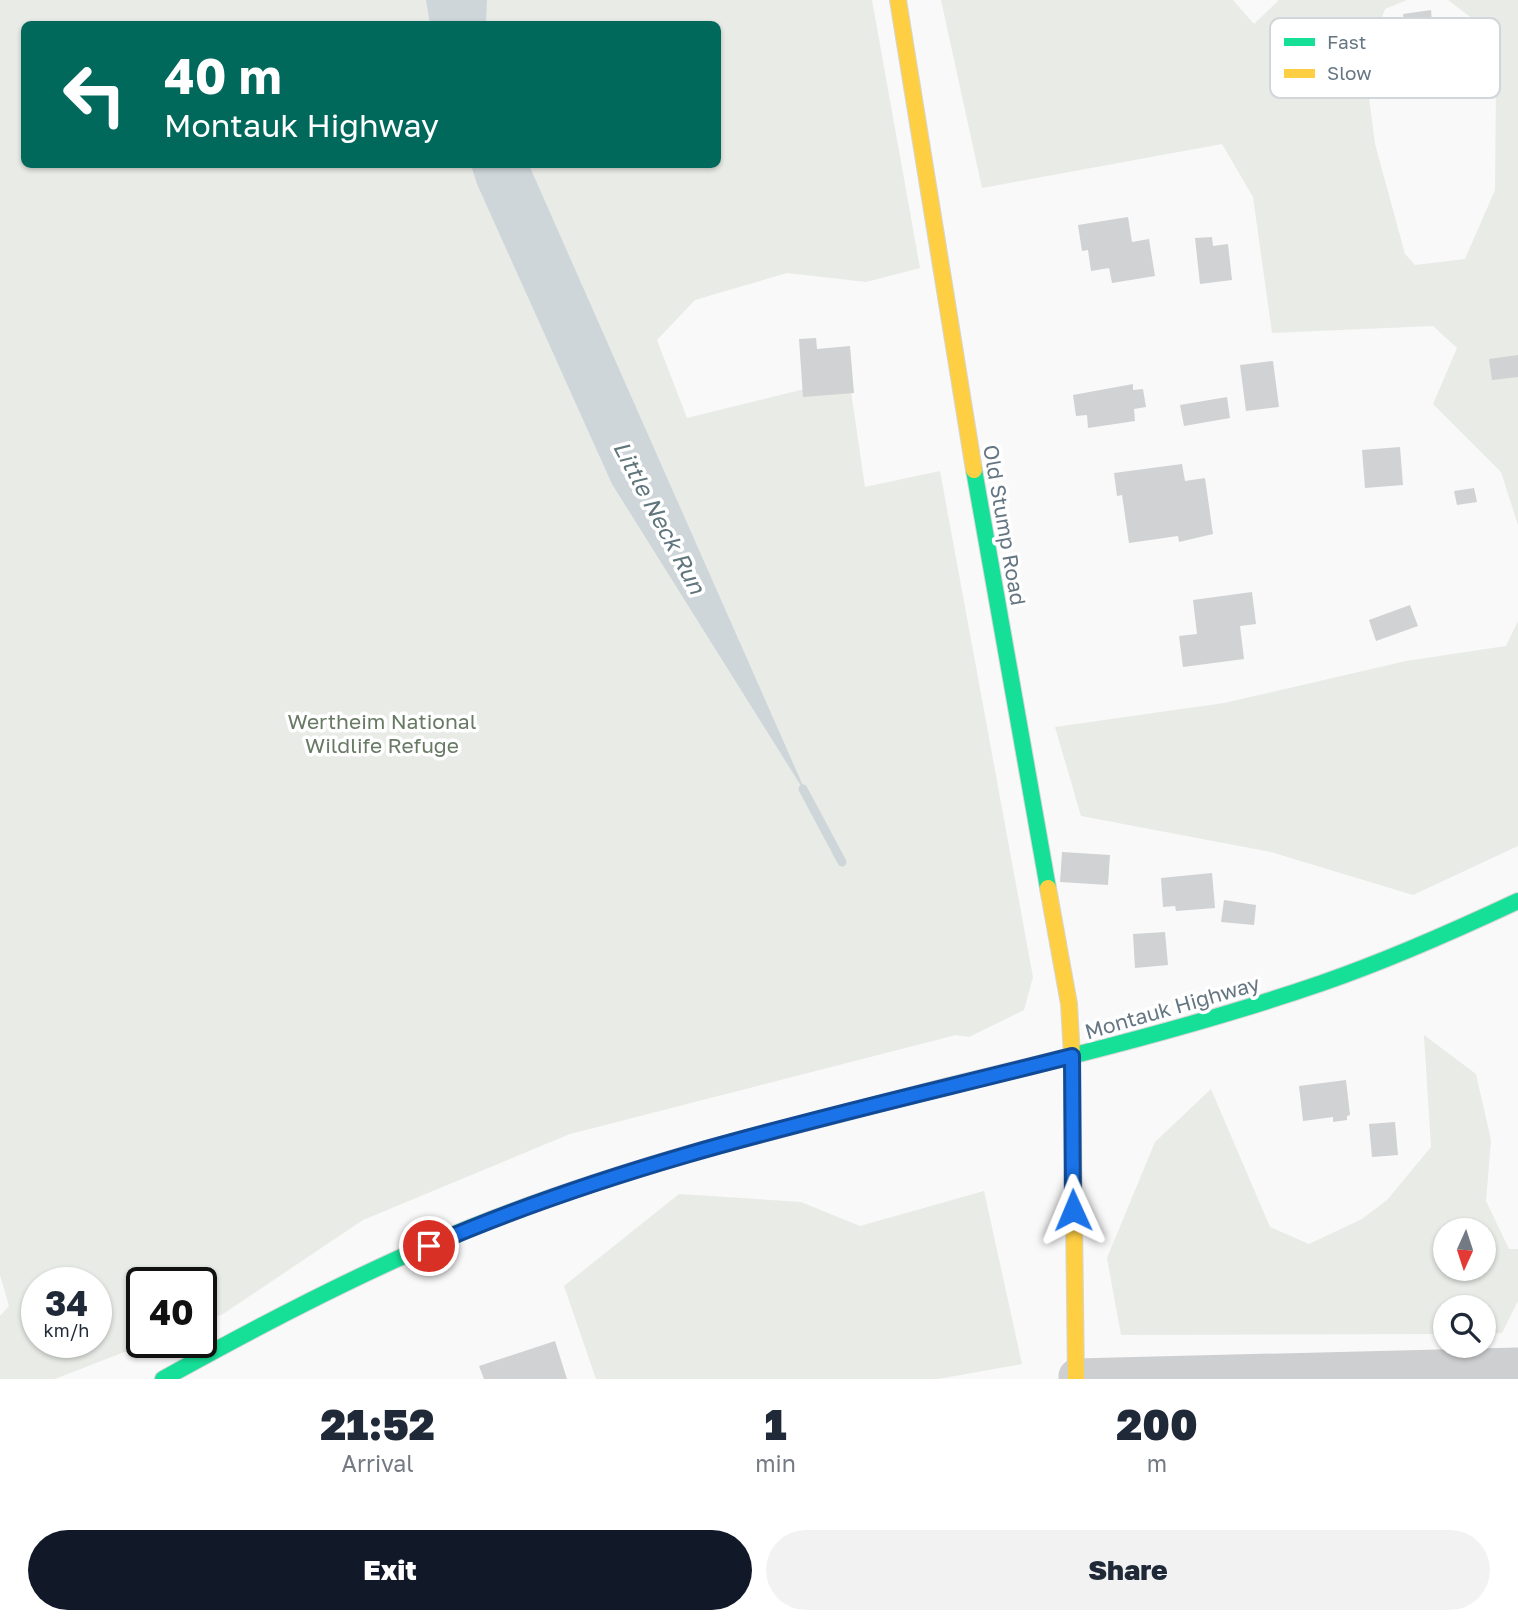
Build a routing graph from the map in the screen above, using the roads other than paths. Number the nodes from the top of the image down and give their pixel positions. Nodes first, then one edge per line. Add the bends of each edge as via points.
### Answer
1 (898, 0) edge
2 (1518, 901) edge
3 (1072, 1056) junction
4 (1518, 1365) edge
5 (1076, 1377) edge
6 (163, 1379) edge

1 - 3 main road, Old Stump Road via 987,552 1069,1004
2 - 3 main road, Montauk Highway via 1426,944 1316,986
3 - 5 main road, Old Stump Road
3 - 6 main road, Montauk Highway via 728,1143 549,1199 386,1265
4 - 5 street

